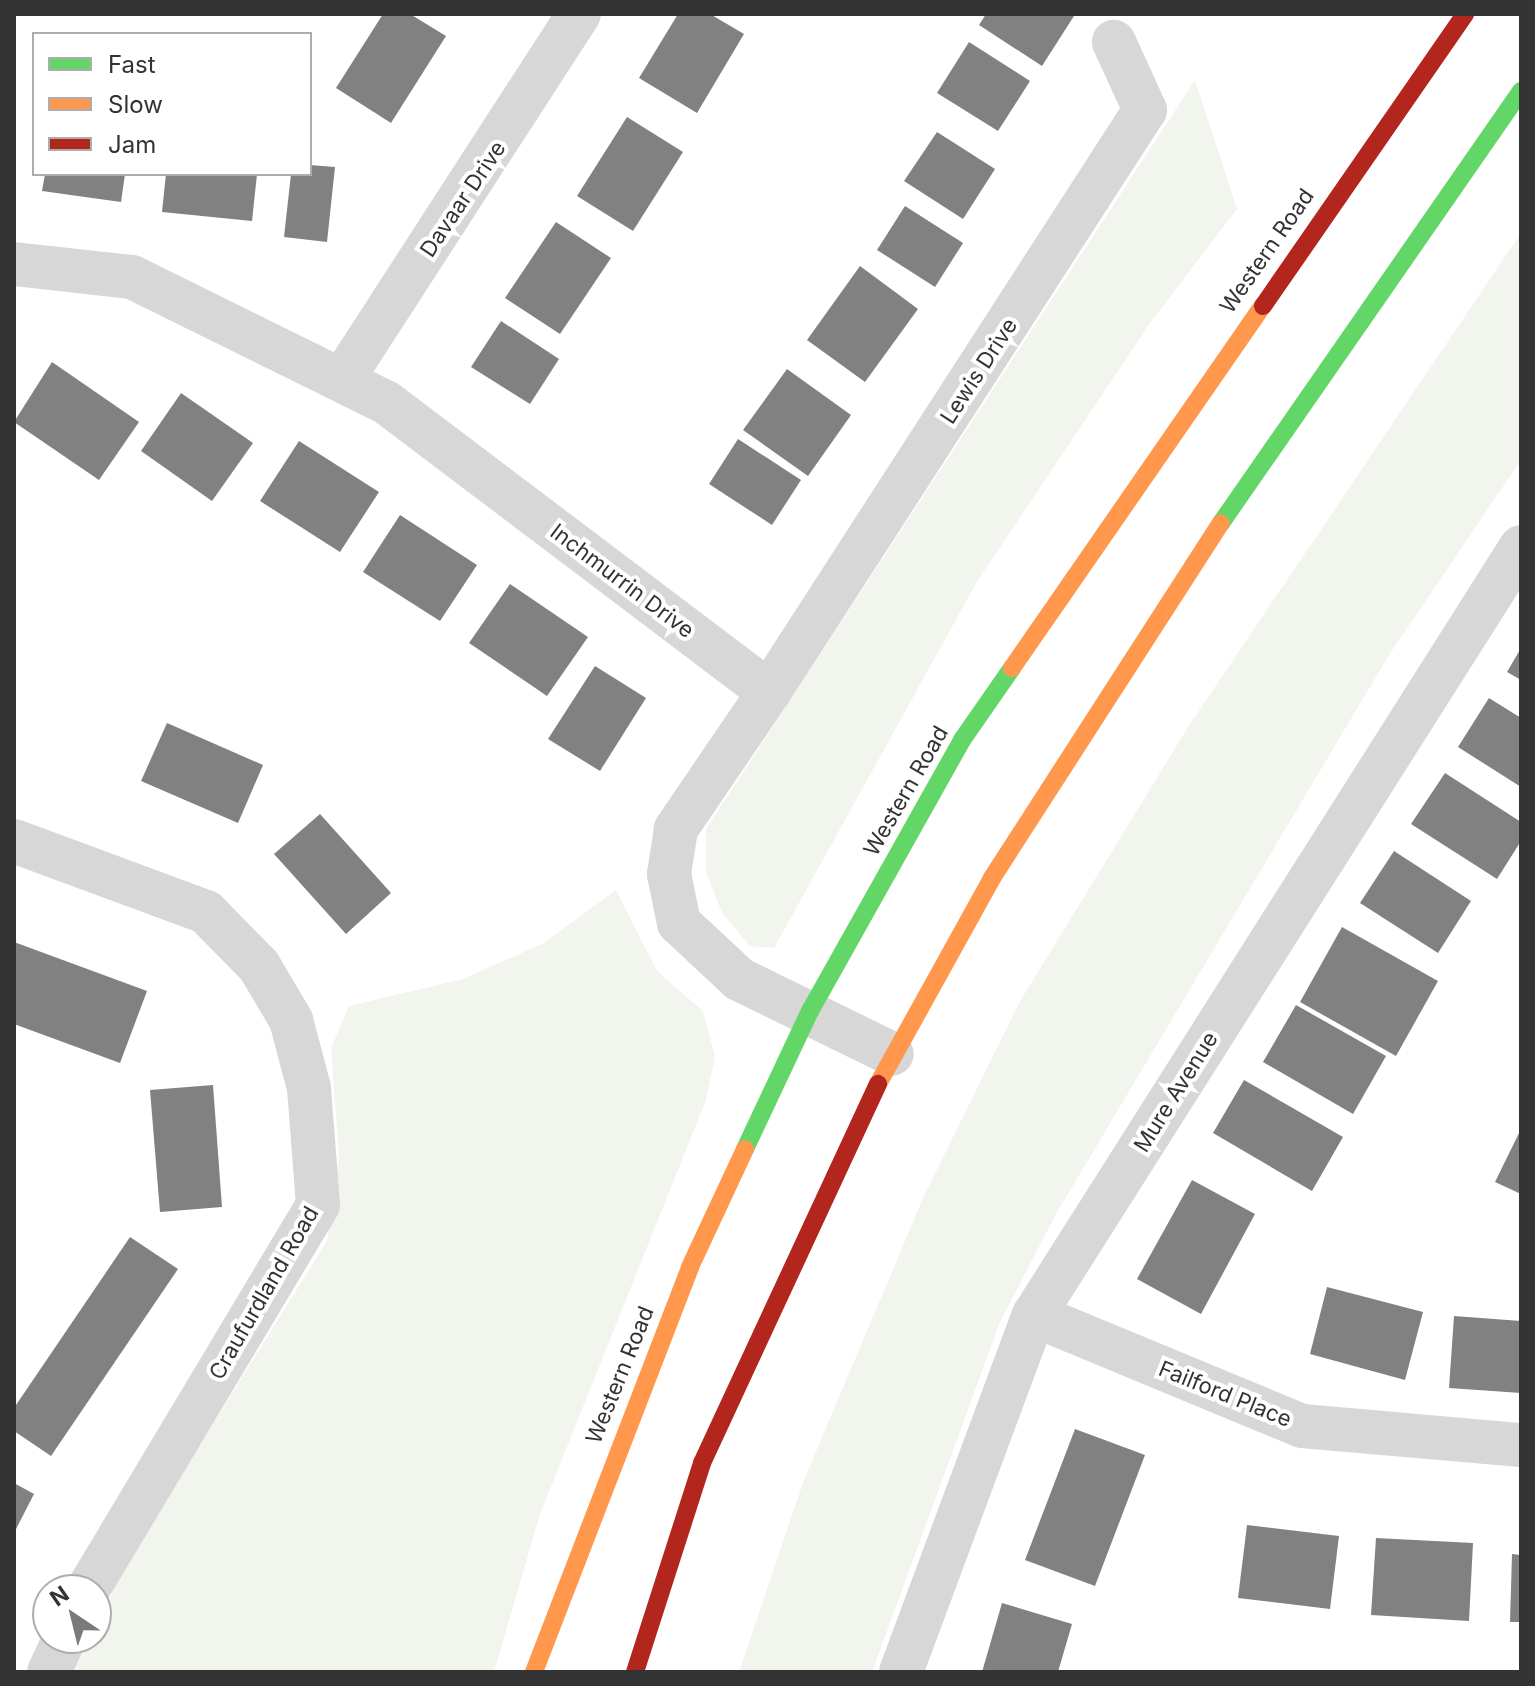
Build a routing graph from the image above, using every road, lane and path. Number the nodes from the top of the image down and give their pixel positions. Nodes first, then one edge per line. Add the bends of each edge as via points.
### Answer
1 (579, 14) edge
2 (1465, 14) edge
3 (1114, 42) dead end
4 (1521, 91) edge
5 (14, 264) edge
6 (342, 380) junction
7 (1521, 547) edge
8 (769, 692) junction
9 (14, 841) edge
10 (810, 1011) junction
11 (892, 1054) junction
12 (1034, 1315) junction
13 (1521, 1445) edge
14 (98, 1574) edge
15 (534, 1672) edge
16 (635, 1672) edge
17 (901, 1672) edge

1 - 6 street, Davaar Drive
2 - 10 main road, Western Road via 962,740
3 - 8 street, Lewis Drive via 1145,110
4 - 11 main road via 1228,513 992,878
5 - 6 street, Inchmurrin Drive via 132,277
6 - 8 street, Inchmurrin Drive via 387,403
7 - 12 street, Mure Avenue
8 - 10 street via 676,829 669,874 679,923 739,979
9 - 14 street, Craufurdland Road via 206,912 259,966 291,1020 309,1088 318,1205
10 - 11 street
10 - 15 main road, Western Road via 690,1267
11 - 16 main road via 702,1463
12 - 13 street, Failford Place via 1302,1426
12 - 17 street, Mure Avenue

